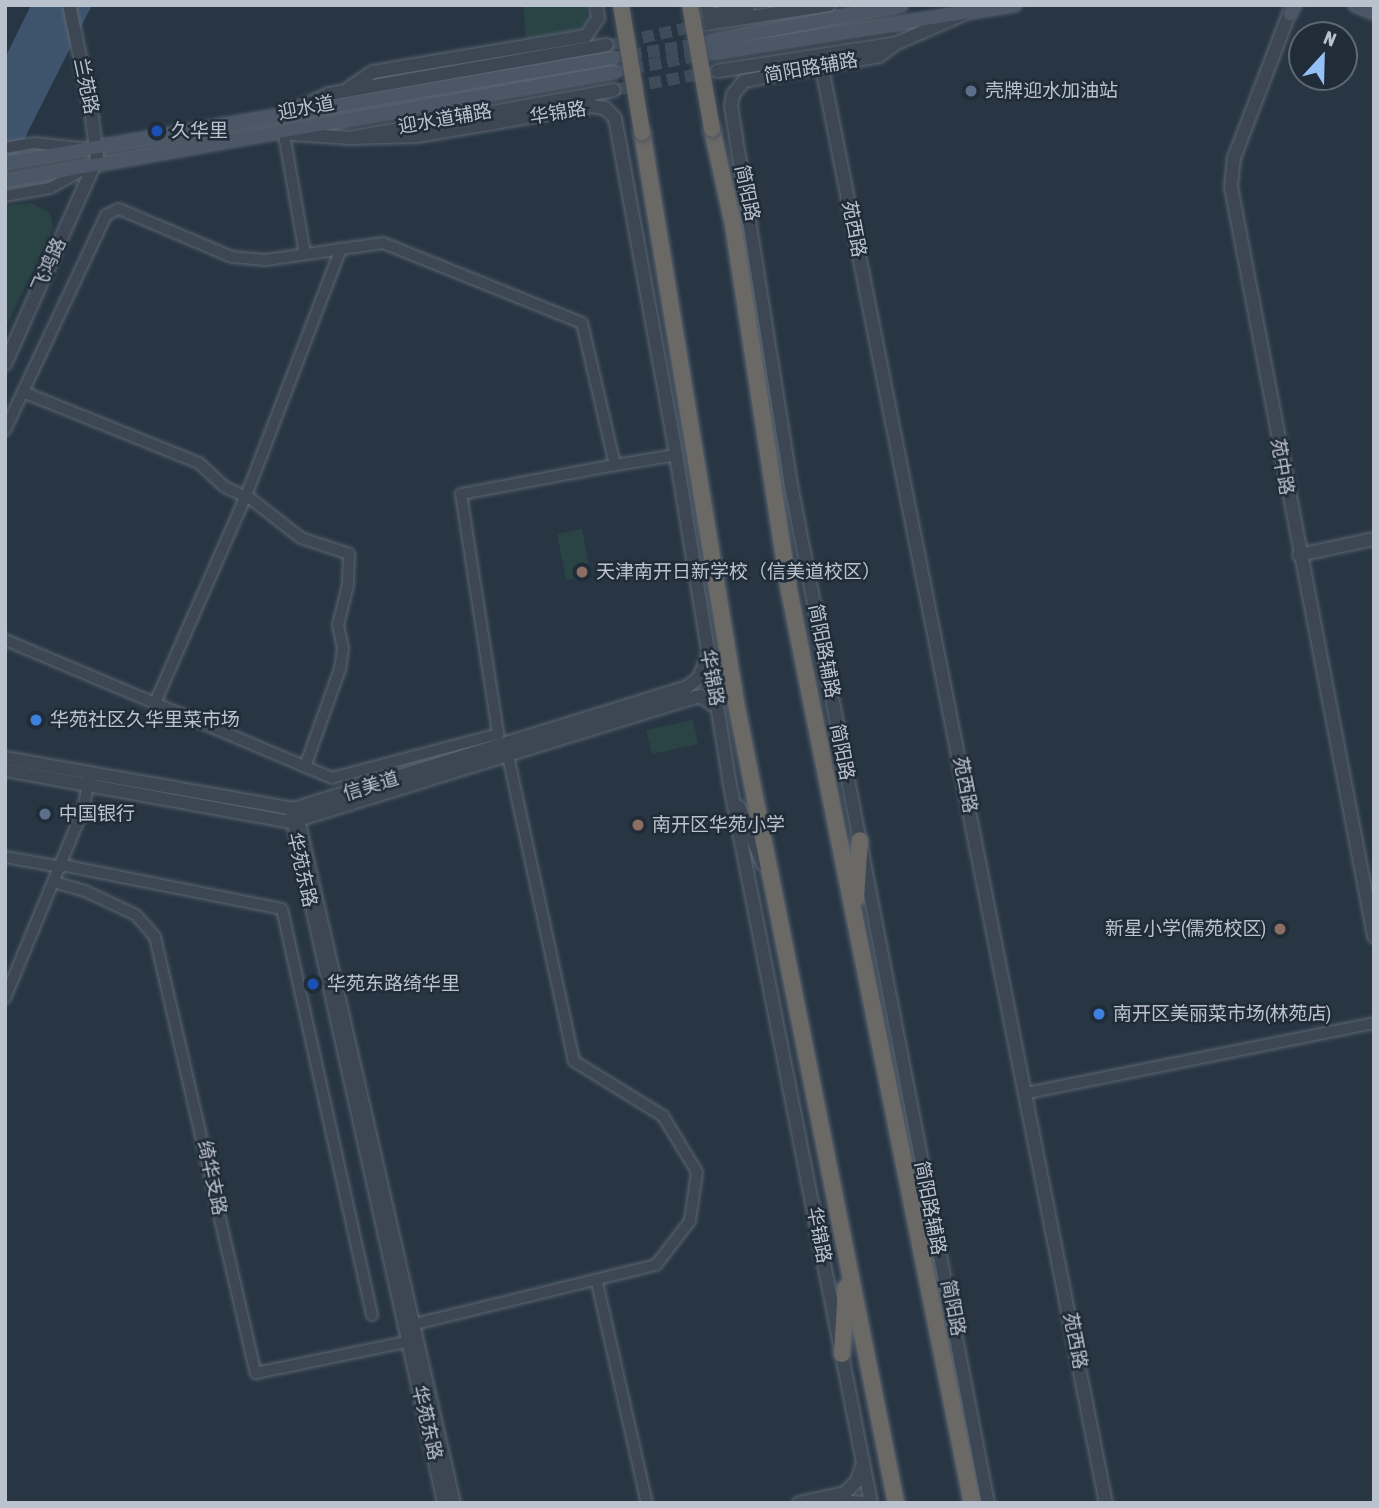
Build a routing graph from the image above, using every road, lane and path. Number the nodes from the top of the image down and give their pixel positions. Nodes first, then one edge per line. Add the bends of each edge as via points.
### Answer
1 (66, 5) edge
2 (596, 5) edge
3 (621, 5) edge
4 (690, 5) edge
5 (780, 5) edge
6 (829, 5) edge
7 (901, 5) edge
8 (1015, 5) edge
9 (1355, 5) edge
10 (1294, 8) edge
11 (965, 13) junction
12 (1374, 13) edge
13 (707, 15) edge
14 (897, 43) junction
15 (607, 45) tunnel mouth
16 (612, 58) tunnel mouth
17 (821, 68) junction
18 (718, 71) tunnel mouth
19 (614, 72) tunnel mouth
20 (614, 90) tunnel mouth
21 (343, 91) junction
22 (277, 118) junction
23 (281, 133) junction
24 (350, 138) junction
25 (5, 148) edge
26 (92, 149) junction
27 (5, 163) edge
28 (89, 168) junction
29 (5, 181) edge
30 (9, 195) edge
31 (341, 249) junction
32 (305, 254) junction
33 (5, 344) edge
34 (5, 363) edge
35 (23, 392) junction
36 (5, 430) edge
37 (676, 455) junction
38 (615, 466) junction
39 (246, 496) junction
40 (1374, 539) edge
41 (1302, 554) junction
42 (5, 640) edge
43 (708, 653) junction
44 (155, 703) junction
45 (718, 708) junction
46 (508, 757) junction
47 (5, 758) edge
48 (306, 767) junction
49 (5, 770) edge
50 (89, 780) junction
51 (729, 780) junction
52 (295, 817) junction
53 (270, 818) junction
54 (295, 839) junction
55 (860, 840) junction
56 (5, 857) edge
57 (61, 866) junction
58 (770, 881) junction
59 (54, 882) junction
60 (1374, 894) edge
61 (854, 922) junction
62 (1374, 936) edge
63 (5, 998) edge
64 (1374, 1023) edge
65 (1027, 1093) junction
66 (848, 1267) junction
67 (597, 1282) junction
68 (372, 1315) dead end
69 (409, 1326) junction
70 (412, 1340) junction
71 (842, 1354) junction
72 (959, 1442) junction
73 (863, 1463) junction
74 (444, 1503) edge
75 (454, 1503) edge
76 (647, 1503) edge
77 (799, 1503) edge
78 (829, 1503) edge
79 (869, 1503) edge
80 (896, 1503) edge
81 (972, 1503) edge
82 (979, 1503) edge
83 (988, 1503) edge
84 (1106, 1503) edge

1 - 26 street, 兰苑路
2 - 21 street via 598,18 586,36 373,72
3 - 58 highway, bridge via 736,703
4 - 61 highway, 简阳路, bridge via 733,224 789,590
5 - 13 street
6 - 13 street
7 - 11 main road via 710,48
8 - 11 main road
9 - 12 main road
10 - 41 street, 苑中路 via 1234,158 1231,187
11 - 14 street
14 - 17 street, 简阳路辅路 via 879,56
14 - 18 street
15 - 21 street
16 - 22 main road, 迎水道
17 - 55 street, 简阳路辅路 via 744,80 733,94 731,106 790,480
17 - 65 street, 苑西路
19 - 23 main road, 迎水道
20 - 24 street, 迎水道辅路
21 - 22 street
22 - 26 main road, 迎水道
23 - 24 street, 迎水道辅路
23 - 28 main road, 迎水道
23 - 32 street
24 - 37 street, 华锦路 via 417,136 592,106 610,112 617,124
25 - 26 street via 30,144
26 - 27 main road, 迎水道
26 - 28 street, 飞鸿路
28 - 29 main road, 迎水道
28 - 30 street via 50,188
28 - 33 street, 飞鸿路
28 - 34 street, 飞鸿路
31 - 32 street
31 - 38 street via 383,243 582,323
31 - 39 street
32 - 35 street via 266,260 232,257 119,209 106,215
35 - 36 street
35 - 39 street via 162,445 200,463 225,487
37 - 38 street
37 - 43 street, 华锦路
38 - 48 street via 461,494 498,734 332,778
39 - 44 street
39 - 48 street via 301,538 349,554 348,585 338,625 343,648 340,669
40 - 41 street
41 - 60 street, 苑中路
41 - 62 street, 苑中路
42 - 44 street
43 - 45 street, 华锦路
43 - 52 street, 信美道 via 699,678 687,687
44 - 48 street
45 - 46 street, 信美道 via 708,699 692,698
45 - 51 street, 华锦路
46 - 52 street, 信美道
46 - 67 street via 574,1061 663,1116 697,1172 690,1221 656,1265
47 - 50 street, 信美道
49 - 50 street, 信美道
50 - 52 street, 信美道
50 - 53 street, 信美道
50 - 57 street
51 - 58 street
51 - 71 street, 华锦路
52 - 53 street, 信美道
52 - 54 street, 华苑东路
52 - 69 street, 华苑东路
53 - 54 street via 286,826
54 - 69 street, 华苑东路
55 - 61 highway
55 - 83 street, 简阳路辅路
56 - 57 street
57 - 59 street
57 - 68 street via 282,909
58 - 66 highway
59 - 63 street
59 - 70 street, 绮华支路 via 136,915 155,937 256,1373
61 - 72 highway, 简阳路
64 - 65 street
65 - 84 street, 苑西路
66 - 71 highway
66 - 80 highway
67 - 69 street
67 - 76 street
69 - 70 street, 华苑东路
70 - 74 street, 华苑东路
70 - 75 street, 华苑东路
71 - 73 street, 华锦路
72 - 81 highway, 简阳路
72 - 82 street
73 - 77 street via 850,1490
73 - 79 street, 华锦路
78 - 79 street via 852,1499

